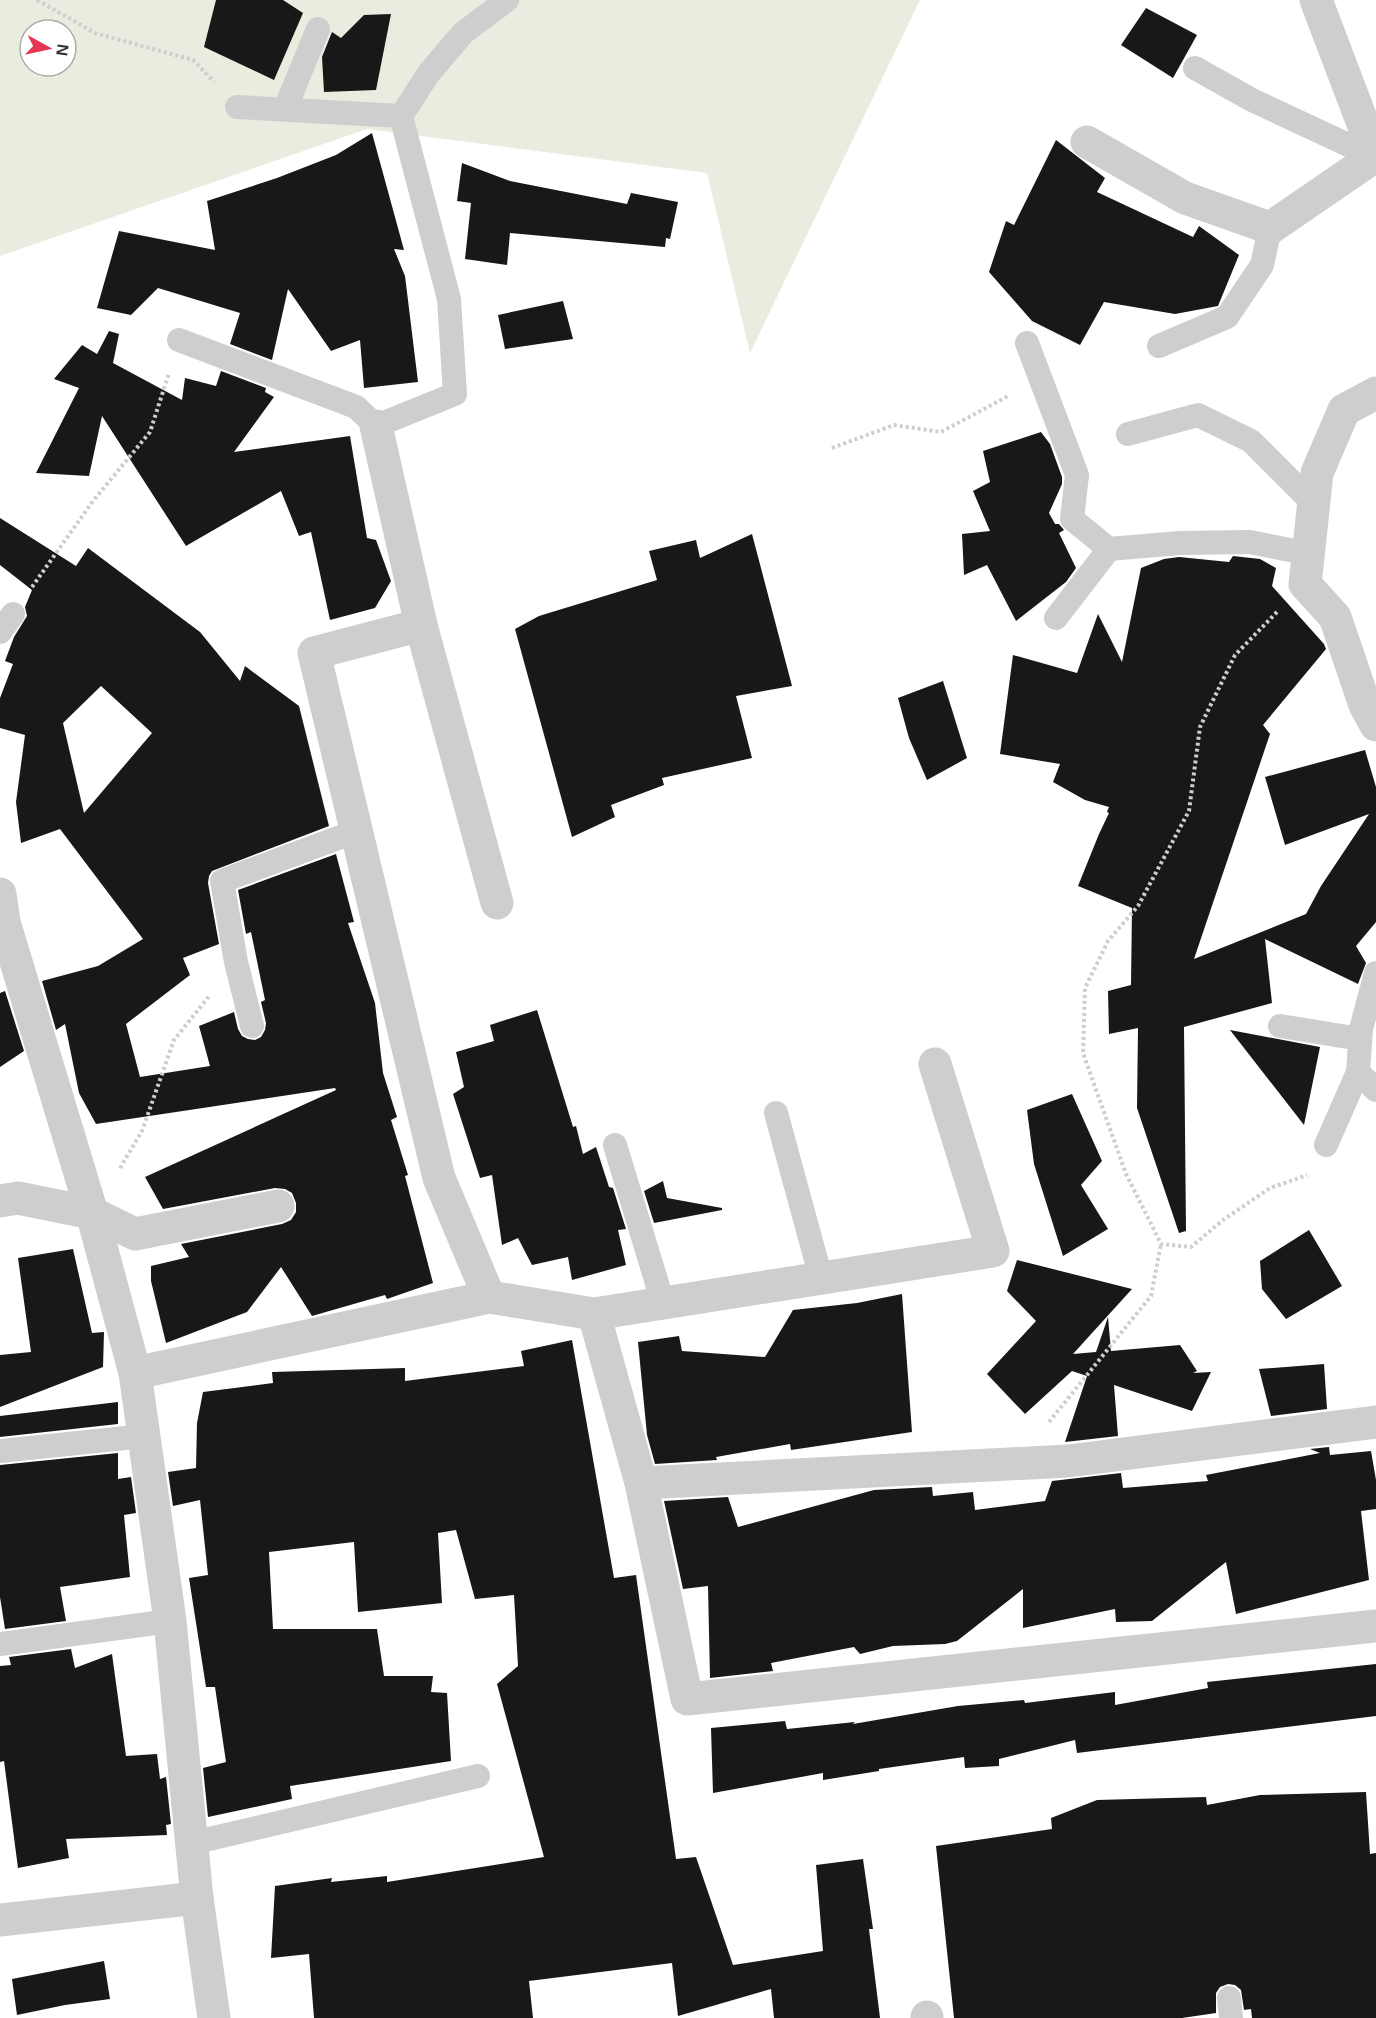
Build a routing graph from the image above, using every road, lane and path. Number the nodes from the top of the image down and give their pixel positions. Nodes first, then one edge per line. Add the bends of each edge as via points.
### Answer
1 (37, 0) edge
2 (507, 0) edge
3 (1316, 0) edge
4 (318, 29) dead end
5 (1195, 68) dead end
6 (237, 107) joint
7 (285, 110) junction
8 (401, 116) junction
9 (1087, 142) dead end
10 (1375, 158) edge
11 (1270, 228) junction
12 (179, 340) joint
13 (1026, 343) dead end
14 (1159, 346) dead end
15 (1040, 380) junction
16 (1376, 393) edge
17 (376, 426) junction
18 (1128, 434) dead end
19 (832, 448) dead end
20 (1314, 504) junction
21 (1109, 549) junction
22 (1307, 569) junction
23 (1056, 618) dead end
24 (6, 623) edge
25 (421, 625) junction
26 (1376, 725) edge
27 (357, 831) junction
28 (497, 903) dead end
29 (1, 913) edge
30 (236, 962) junction
31 (1376, 973) edge
32 (252, 1026) dead end
33 (1280, 1026) dead end
34 (1360, 1039) junction
35 (935, 1064) dead end
36 (1358, 1071) junction
37 (1376, 1090) edge
38 (776, 1113) dead end
39 (615, 1145) dead end
40 (1326, 1145) joint
41 (0, 1201) edge
42 (278, 1206) dead end
43 (92, 1213) junction
44 (1161, 1244) junction
45 (821, 1278) junction
46 (489, 1297) junction
47 (663, 1303) junction
48 (594, 1314) junction
49 (135, 1373) junction
50 (1376, 1422) edge
51 (144, 1436) junction
52 (0, 1451) edge
53 (1015, 1464) junction
54 (641, 1483) junction
55 (170, 1621) junction
56 (1376, 1626) edge
57 (0, 1644) edge
58 (478, 1776) dead end
59 (192, 1843) junction
60 (197, 1898) junction
61 (0, 1920) edge
62 (214, 2018) edge

1 - 6 path via 95,33 193,60
2 - 8 lane via 463,33 429,73
3 - 10 street
4 - 7 lane
5 - 10 lane via 1252,100
6 - 7 lane
7 - 8 lane
8 - 17 lane via 449,299 455,394
9 - 11 street via 1185,198
10 - 11 street
11 - 14 lane via 1262,265 1227,318
12 - 17 lane via 356,407
12 - 24 path via 150,432 93,501
13 - 15 lane
15 - 19 path via 941,432 894,425
15 - 21 lane via 1077,475 1072,519
16 - 20 street via 1344,410 1317,473
17 - 25 street
18 - 20 lane via 1198,415 1251,441
20 - 22 street
21 - 22 lane via 1250,543
21 - 23 lane
22 - 26 street via 1335,617 1365,705
22 - 44 path via 1235,655 1200,727 1189,811 1138,906 1108,941 1085,988 1083,1053 1126,1174
25 - 27 street via 314,653
25 - 28 street
27 - 30 lane via 222,881
27 - 46 street via 439,1178
29 - 43 street
30 - 32 lane
30 - 43 path via 174,1040 142,1131
31 - 34 lane
33 - 34 lane
34 - 36 lane
35 - 45 street via 993,1251
36 - 37 lane
36 - 40 lane
38 - 45 lane
39 - 47 lane
40 - 44 path via 1313,1173 1270,1188 1222,1220 1191,1247
41 - 43 street via 18,1198
42 - 43 street via 135,1234
43 - 49 street
44 - 53 path via 1151,1296
45 - 47 street
46 - 48 street
46 - 49 street
47 - 48 street
48 - 54 street
49 - 51 street
50 - 53 street via 1068,1461
51 - 52 lane
51 - 55 street
53 - 54 street
54 - 56 street via 687,1699
55 - 57 lane
55 - 59 street
58 - 59 lane
59 - 60 street
60 - 61 street
60 - 62 street

